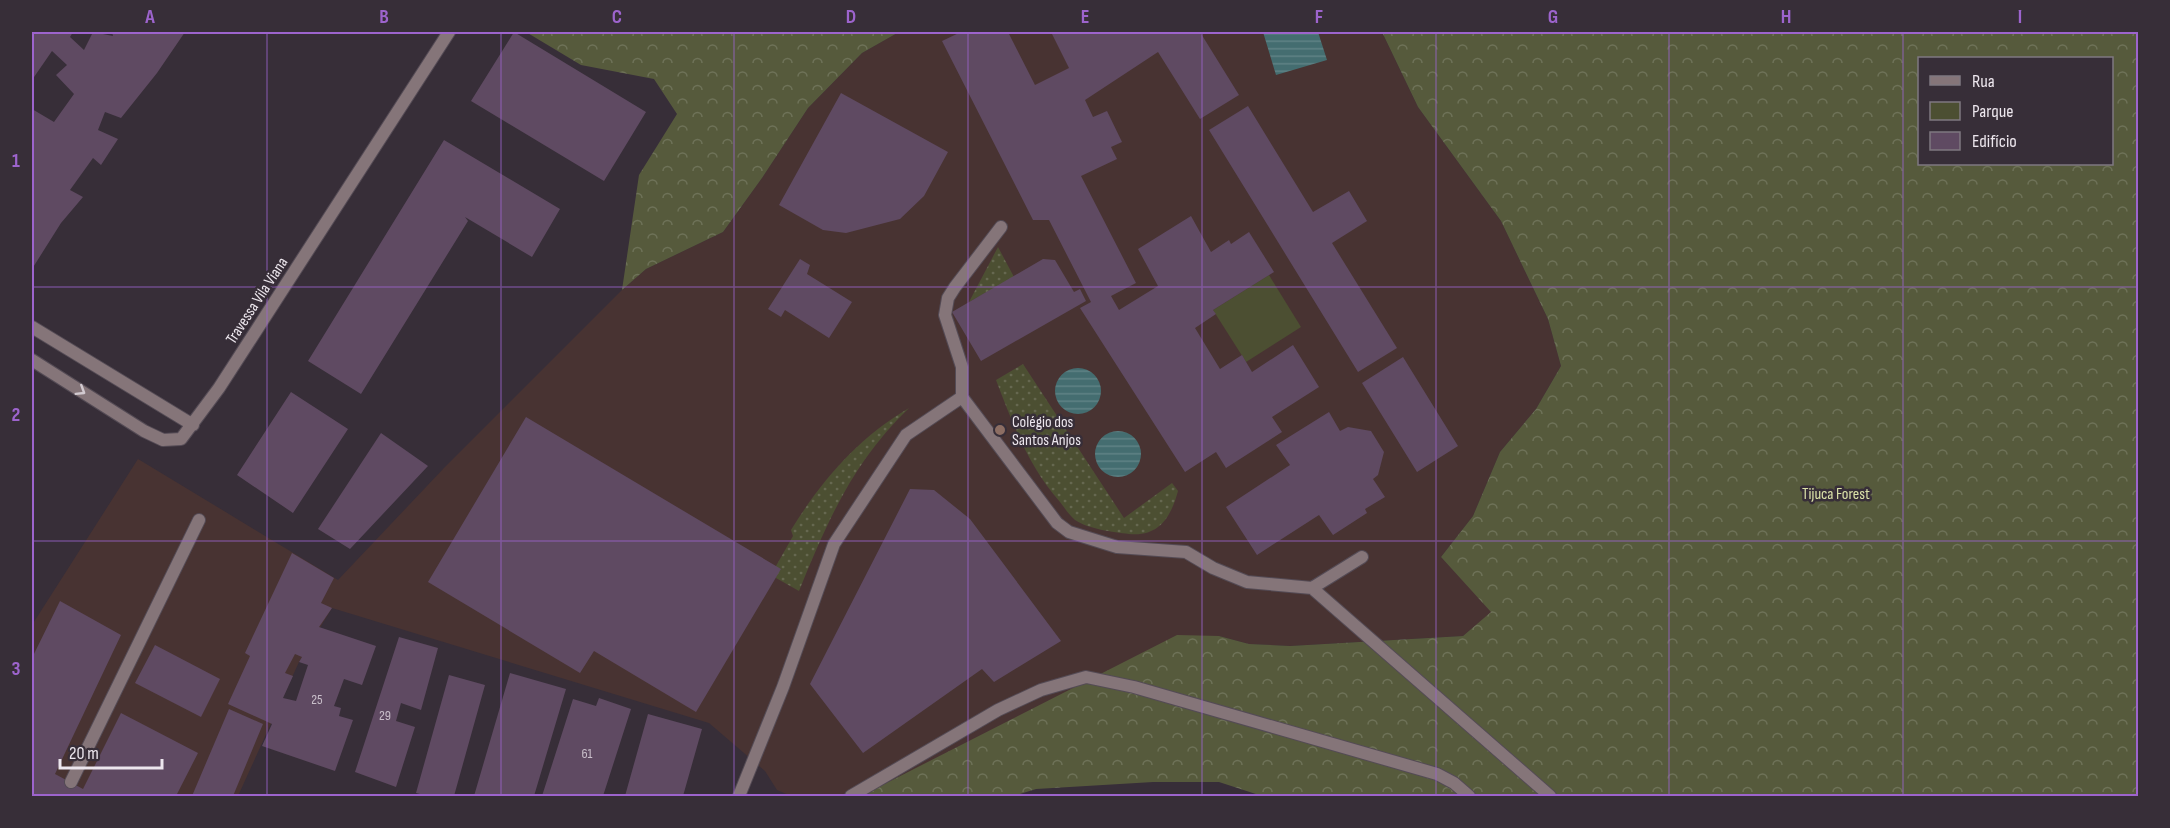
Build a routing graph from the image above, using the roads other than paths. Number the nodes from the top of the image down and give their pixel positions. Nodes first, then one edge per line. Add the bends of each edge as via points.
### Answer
1 (449, 32) edge
2 (1001, 227) dead end
3 (32, 327) edge
4 (32, 360) edge
5 (962, 397) junction
6 (193, 425) junction
7 (199, 520) dead end
8 (1362, 557) dead end
9 (1312, 588) junction
10 (71, 783) dead end
11 (739, 796) edge
12 (851, 796) edge
13 (1469, 796) edge
14 (1550, 796) edge

1 - 6 street, Travessa Vila Viana
2 - 5 street via 948,298 945,315 962,366
3 - 6 street
4 -> 6 street, Travessa Vila Viana via 163,440 181,439
5 - 9 street via 1058,523 1069,532 1117,547 1186,552 1247,582
5 - 11 street via 906,435 834,544
7 - 10 street
8 - 9 street
9 - 14 street
12 - 13 street via 998,710 1041,690 1086,677 1134,687 1437,774

